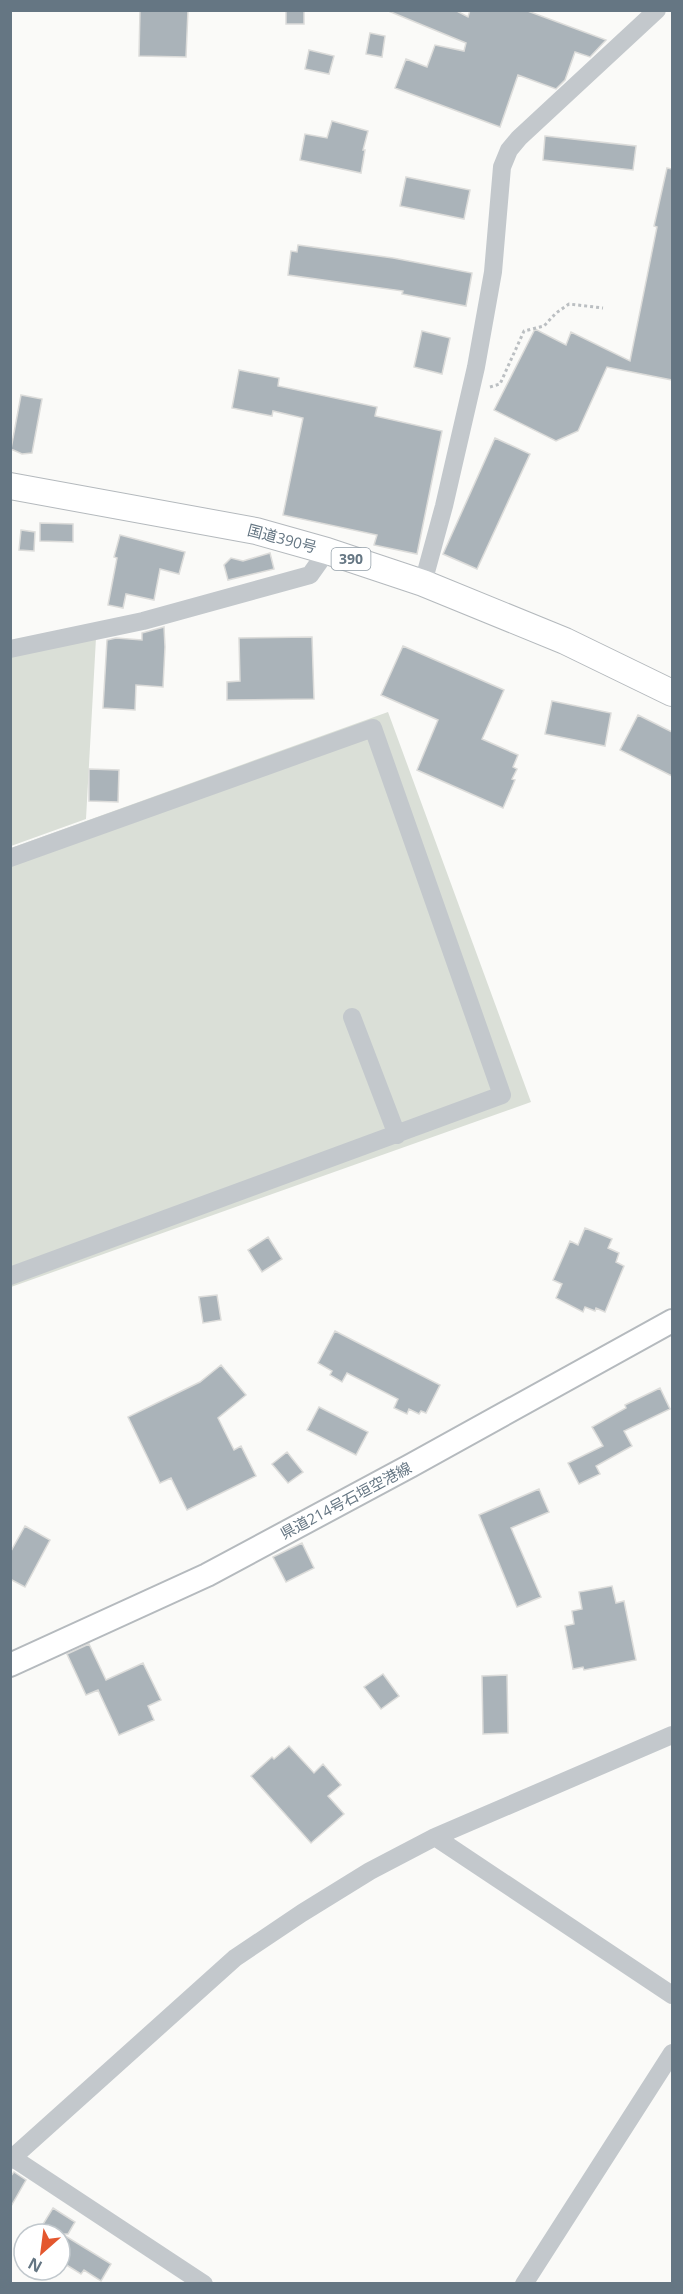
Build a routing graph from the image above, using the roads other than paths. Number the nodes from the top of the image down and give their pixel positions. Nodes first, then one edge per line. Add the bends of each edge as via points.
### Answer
1 (657, 10) edge
2 (10, 486) edge
3 (327, 551) junction
4 (423, 584) junction
5 (10, 649) edge
6 (672, 693) edge
7 (10, 858) edge
8 (352, 1017) dead end
9 (396, 1135) junction
10 (10, 1276) edge
11 (672, 1321) edge
12 (10, 1665) edge
13 (672, 1735) edge
14 (435, 1837) junction
15 (672, 1995) edge
16 (672, 2053) edge
17 (12, 2159) edge
18 (204, 2283) edge
19 (524, 2283) edge

1 - 4 street via 519,138 502,166 492,272 471,392
2 - 3 highway, 国道390号 / 390 via 256,531
3 - 4 highway, 国道390号 / 390
3 - 5 street via 310,575 143,621
4 - 6 highway, 国道390号 / 390 via 565,641
7 - 9 street via 373,728 502,1095
8 - 9 street
9 - 10 street
11 - 12 main road, 県道214号石垣空港線 via 207,1575
13 - 14 street
14 - 15 street
14 - 17 street via 370,1871 235,1958
16 - 19 street
17 - 18 street

